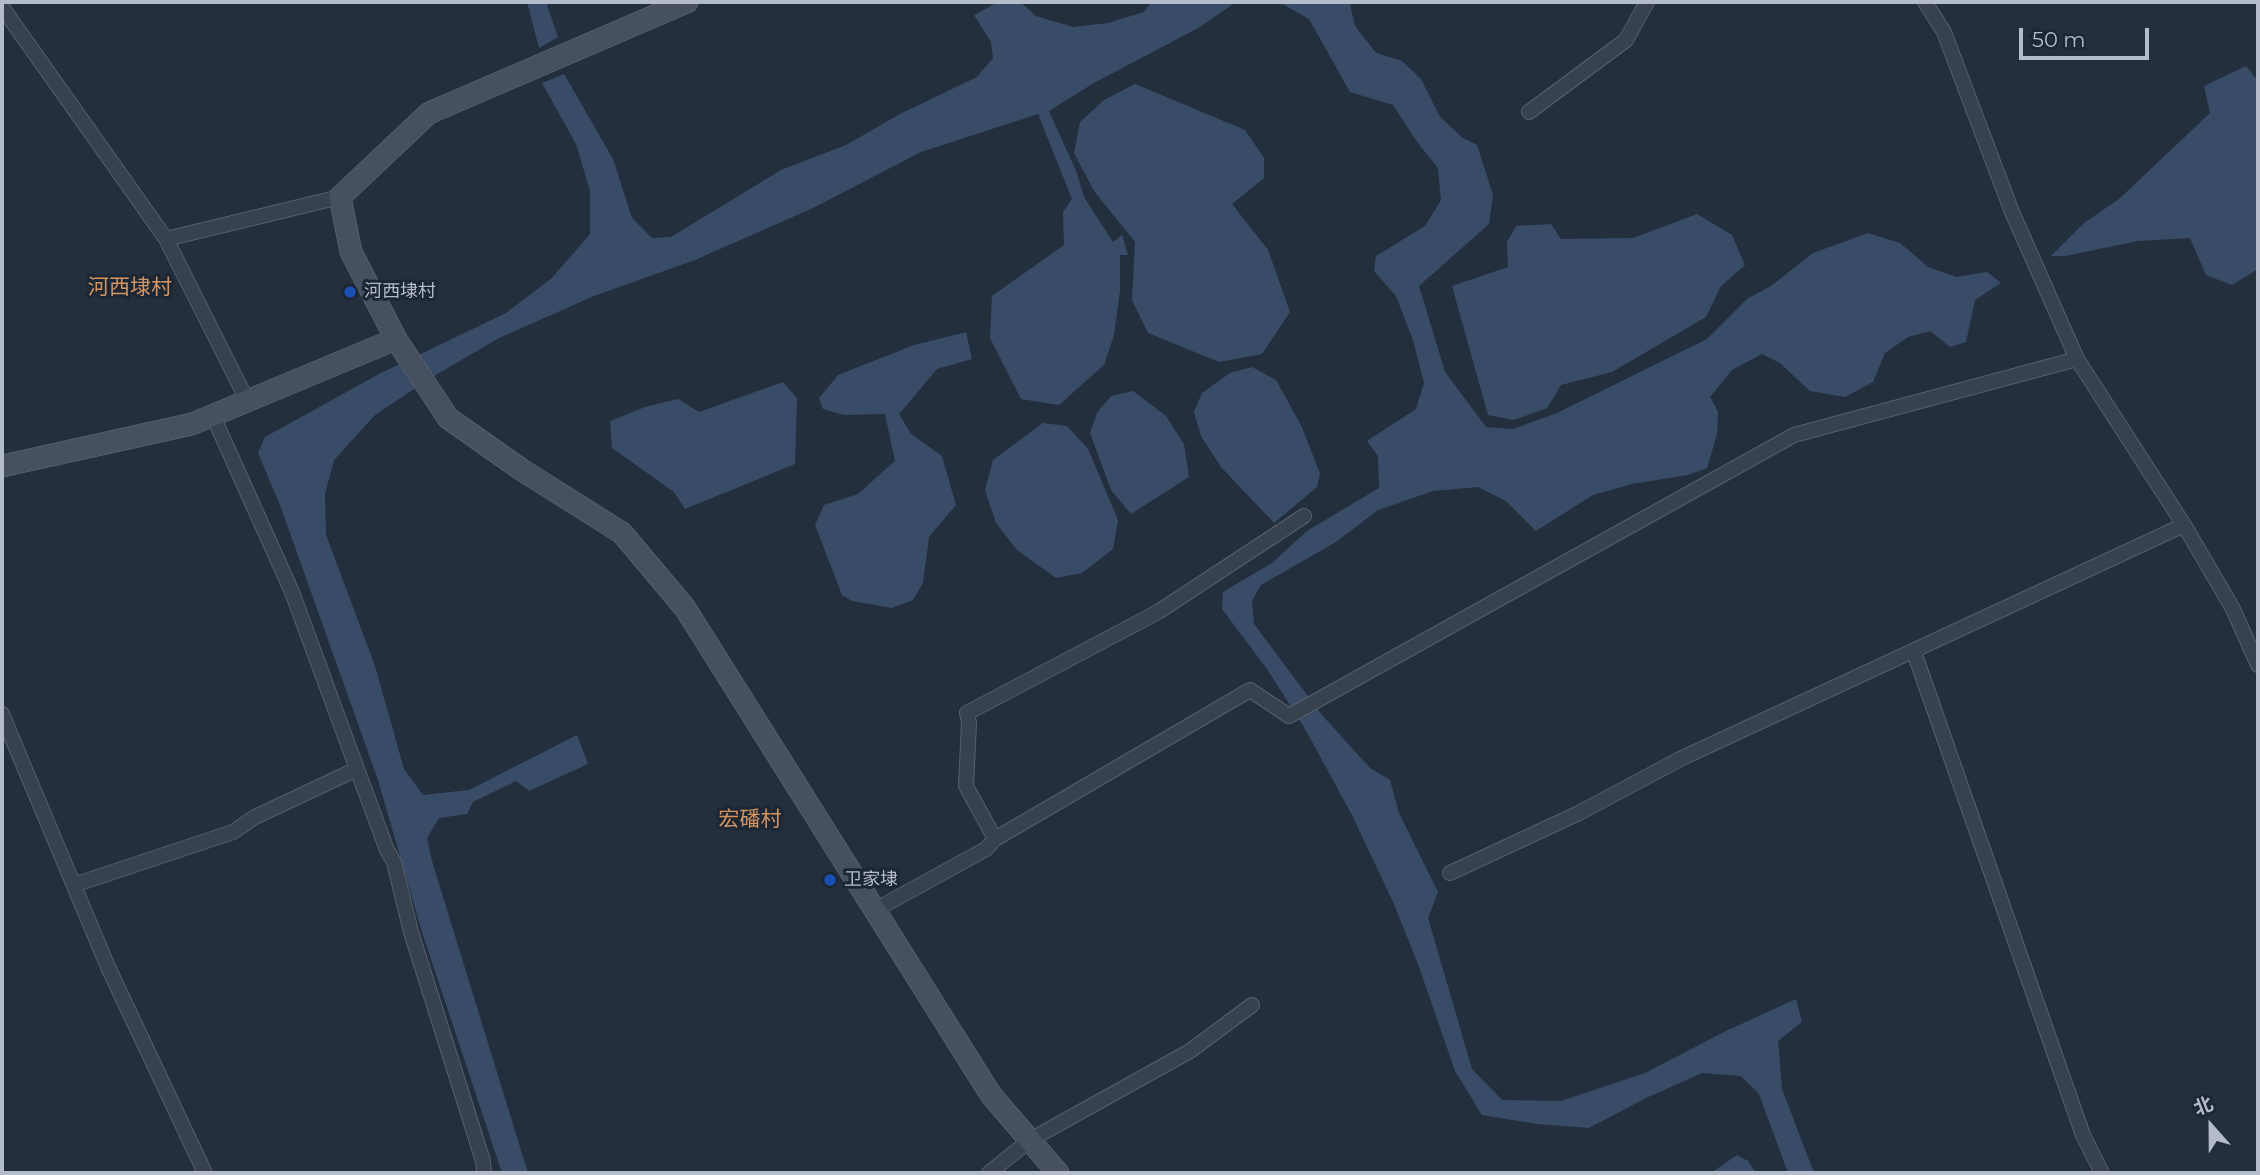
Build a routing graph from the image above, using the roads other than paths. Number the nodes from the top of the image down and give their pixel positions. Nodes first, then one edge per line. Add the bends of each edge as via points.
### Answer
1 (687, 2) edge
2 (1647, 2) edge
3 (1925, 2) edge
4 (2, 7) edge
5 (1529, 112) dead end
6 (340, 197) junction
7 (166, 239) junction
8 (401, 347) junction
9 (2077, 359) junction
10 (248, 402) junction
11 (213, 416) junction
12 (2, 466) edge
13 (1304, 516) dead end
14 (2184, 525) junction
15 (1914, 652) junction
16 (2258, 665) edge
17 (2, 714) edge
18 (357, 769) junction
19 (995, 839) junction
20 (1450, 873) dead end
21 (74, 885) junction
22 (875, 910) junction
23 (1252, 1005) dead end
24 (1030, 1140) junction
25 (205, 1173) edge
26 (484, 1173) edge
27 (989, 1173) edge
28 (1058, 1173) edge
29 (2102, 1173) edge

1 - 6 street via 429,113
2 - 5 street via 1626,40
3 - 9 street via 1944,32 2012,212
4 - 7 street
6 - 7 street
6 - 8 street via 351,253
7 - 10 street
8 - 10 street
8 - 22 street via 447,418 622,533 685,608
9 - 14 street
9 - 19 street via 1794,435 1289,716 1251,690
10 - 11 street
11 - 12 street
11 - 18 street via 292,592
13 - 19 street via 1158,612 967,713 966,786
14 - 15 street
14 - 16 street via 2233,609
15 - 20 street via 1680,759 1579,813
15 - 29 street via 2079,1122
17 - 21 street
18 - 21 street via 233,832
18 - 26 street via 394,862
19 - 22 street via 986,849
21 - 25 street
22 - 24 street via 991,1095
23 - 24 street via 1190,1051
24 - 27 street
24 - 28 street

